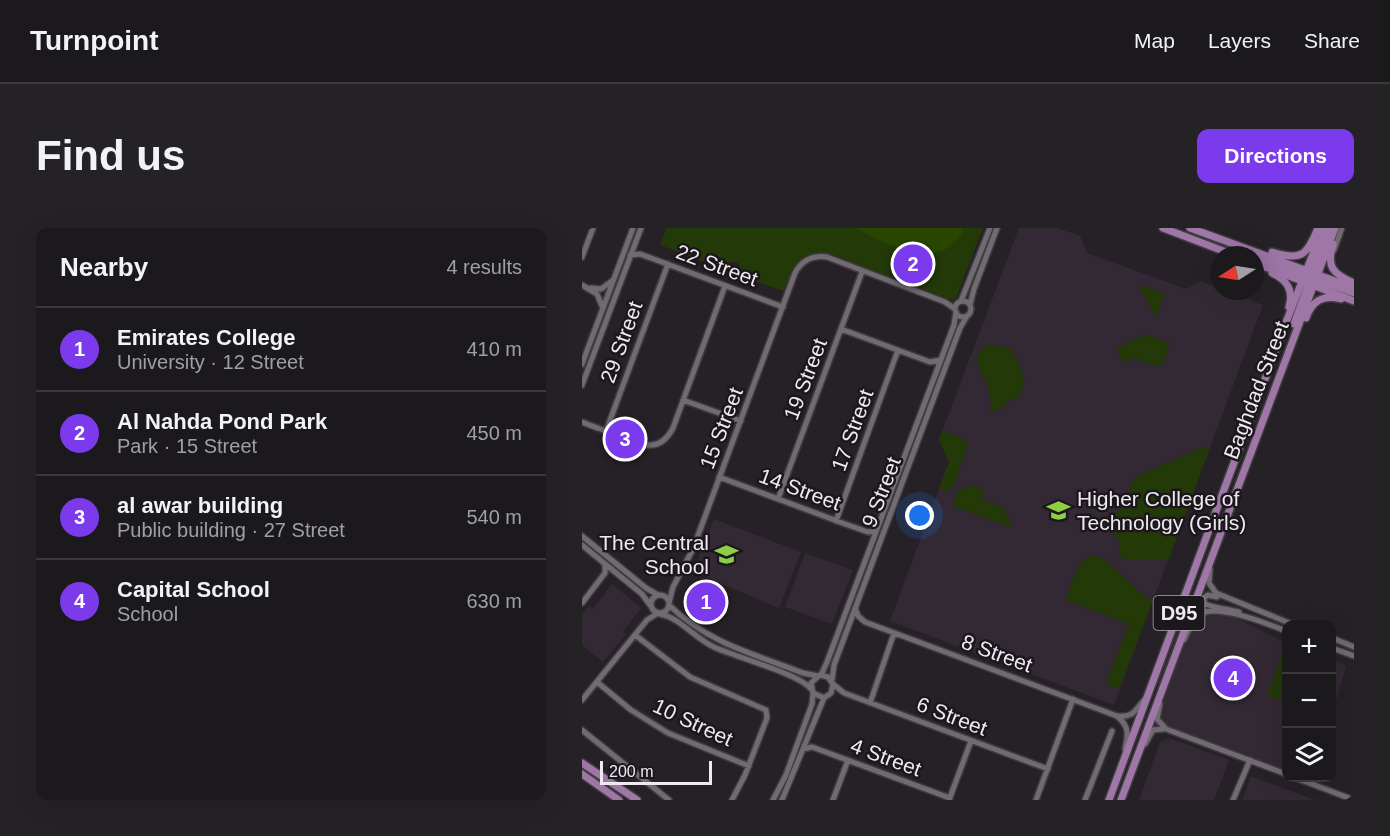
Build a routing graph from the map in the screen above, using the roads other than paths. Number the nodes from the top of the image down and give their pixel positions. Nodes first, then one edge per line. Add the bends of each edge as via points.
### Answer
1 (593, 228) edge
2 (633, 228) edge
3 (641, 228) edge
4 (990, 228) edge
5 (998, 228) edge
6 (1163, 228) edge
7 (1190, 228) edge
8 (1318, 228) edge
9 (1323, 228) edge
10 (1342, 228) edge
11 (1332, 229) edge
12 (584, 244) edge
13 (634, 245) junction
14 (1210, 246) edge
15 (1242, 246) edge
16 (1264, 252) edge
17 (640, 254) junction
18 (630, 255) junction
19 (1264, 256) edge
20 (582, 257) edge
21 (1264, 260) edge
22 (668, 264) junction
23 (1264, 266) edge
24 (1264, 267) edge
25 (862, 272) junction
26 (614, 278) junction
27 (1310, 278) junction
28 (1354, 281) edge
29 (582, 285) edge
30 (725, 286) junction
31 (589, 288) junction
32 (1354, 288) edge
33 (1354, 293) edge
34 (1354, 301) edge
35 (945, 302) junction
36 (960, 302) junction
37 (970, 305) junction
38 (783, 307) junction
39 (602, 309) junction
40 (956, 310) junction
41 (966, 316) junction
42 (1285, 325) junction
43 (842, 329) junction
44 (1296, 332) junction
45 (898, 350) junction
46 (940, 360) junction
47 (930, 362) junction
48 (582, 364) edge
49 (1282, 370) junction
50 (936, 371) junction
51 (582, 385) edge
52 (928, 393) junction
53 (683, 400) junction
54 (741, 421) junction
55 (925, 421) junction
56 (582, 422) edge
57 (606, 431) junction
58 (719, 477) junction
59 (778, 498) junction
60 (836, 521) junction
61 (876, 531) junction
62 (868, 532) junction
63 (582, 536) edge
64 (874, 538) junction
65 (582, 545) edge
66 (1212, 556) junction
67 (605, 564) junction
68 (614, 572) junction
69 (605, 573) junction
70 (673, 586) junction
71 (659, 595) junction
72 (584, 596) edge
73 (582, 603) edge
74 (1235, 603) junction
75 (669, 604) junction
76 (651, 606) junction
77 (855, 608) junction
78 (659, 613) junction
79 (647, 620) junction
80 (1283, 620) edge
81 (864, 622) junction
82 (1266, 623) junction
83 (848, 627) junction
84 (1282, 629) edge
85 (894, 633) junction
86 (635, 635) junction
87 (1336, 640) edge
88 (1354, 647) edge
89 (1336, 649) edge
90 (1176, 651) junction
91 (1354, 656) edge
92 (819, 676) junction
93 (597, 682) junction
94 (833, 683) junction
95 (812, 691) junction
96 (844, 693) junction
97 (1160, 694) junction
98 (826, 697) junction
99 (1146, 698) junction
100 (1073, 699) junction
101 (582, 700) edge
102 (870, 702) junction
103 (1117, 716) junction
104 (1166, 729) junction
105 (582, 730) edge
106 (1112, 731) dead end
107 (807, 739) junction
108 (971, 741) junction
109 (812, 747) junction
110 (803, 749) junction
111 (1139, 749) junction
112 (1248, 759) junction
113 (848, 760) junction
114 (582, 763) edge
115 (749, 766) junction
116 (1048, 769) junction
117 (1120, 770) junction
118 (1282, 772) edge
119 (582, 774) edge
120 (1309, 782) edge
121 (949, 799) edge
122 (619, 800) edge
123 (637, 800) edge
124 (669, 800) edge
125 (732, 800) edge
126 (773, 800) edge
127 (782, 800) edge
128 (833, 800) edge
129 (1036, 800) edge
130 (1086, 800) edge
131 (1109, 800) edge
132 (1120, 800) edge
133 (1233, 800) edge
134 (1354, 800) edge

1 - 12 street
2 - 26 street
3 - 13 street
4 - 36 street
5 - 37 street
6 - 14 main road
7 - 15 main road
8 - 16 main road via 1309,249 1296,257
9 - 27 main road, Baghdad Street / D95
10 - 28 street via 1333,260 1339,272
11 - 27 main road, Baghdad Street / D95
11 - 28 main road via 1332,267 1342,278
12 - 20 street
13 - 17 street
13 - 18 street
17 - 18 street, 22 Street
17 - 22 street, 22 Street
18 - 51 street
19 - 27 main road
21 - 27 main road
22 - 30 street, 22 Street
22 - 57 street, 29 Street
23 - 27 main road
24 - 42 main road via 1283,279 1290,289
25 - 35 street, 15 Street
25 - 38 street, 15 Street via 834,260 809,262 794,279
25 - 43 street, 19 Street
26 - 31 street via 604,288
26 - 39 street
27 - 32 main road
27 - 33 main road
27 - 34 main road
27 - 42 main road, Baghdad Street / D95
27 - 44 main road, Baghdad Street / D95
27 - 49 main road
29 - 31 street
30 - 38 street, 22 Street
30 - 53 street
31 - 39 street via 600,297
34 - 44 main road via 1329,297 1317,300
35 - 36 street, 15 Street
35 - 40 street, 15 Street
36 - 37 street
36 - 40 street
37 - 41 street
38 - 54 street, 15 Street
39 - 48 street
40 - 41 street
40 - 46 street, 9 Street
41 - 55 street, 9 Street
42 - 99 main road, Baghdad Street / D95
43 - 45 street
43 - 59 street, 19 Street
44 - 49 main road, Baghdad Street / D95
45 - 47 street
45 - 60 street, 17 Street
46 - 47 street
46 - 50 street, 9 Street
47 - 50 street
49 - 66 main road, Baghdad Street / D95
50 - 52 street, 9 Street
52 - 55 street
52 - 61 street, 9 Street
53 - 54 street
53 - 57 street via 675,421 659,439 631,440
54 - 58 street, 15 Street
55 - 77 street, 9 Street
56 - 57 street
58 - 59 street, 14 Street
58 - 70 street, 15 Street via 690,557
59 - 60 street, 14 Street
60 - 62 street, 14 Street
61 - 62 street, 14 Street
61 - 64 street, 9 Street
62 - 64 street, 14 Street
63 - 71 street
64 - 92 street, 9 Street
65 - 67 street
66 - 74 street via 1210,586
66 - 90 main road, Baghdad Street / D95
67 - 68 street
67 - 69 street
68 - 69 street
68 - 76 street via 645,596
69 - 72 street
70 - 71 street, 15 Street
70 - 75 street, 15 Street
71 - 75 street via 667,598
71 - 76 street via 652,598
72 - 73 street
74 - 80 street
74 - 82 street via 1211,594 1204,600 1207,606 1228,608
75 - 78 street via 665,612
75 - 92 street via 713,639
76 - 78 street
76 - 79 street
77 - 81 street
77 - 83 street, 9 Street
78 - 79 street
78 - 95 street via 710,645 797,678
79 - 86 street
81 - 83 street
81 - 85 street, 8 Street
82 - 84 street
82 - 90 street via 1228,613 1205,612 1194,620
83 - 94 street, 9 Street via 833,669
85 - 100 street, 8 Street
85 - 102 street
86 - 93 street
86 - 115 street via 690,677 764,708 766,721
87 - 88 street
89 - 91 street
90 - 97 main road, Baghdad Street / D95
92 - 94 street via 826,676
92 - 95 street via 813,680
93 - 101 street
93 - 115 street, 10 Street via 668,733
94 - 96 street, 6 Street
94 - 98 street
95 - 98 street
95 - 126 street via 812,704
96 - 98 street, 6 Street
96 - 102 street, 6 Street
97 - 104 street via 1157,719
97 - 111 main road, Baghdad Street / D95
98 - 107 street
99 - 103 street via 1132,716
99 - 117 main road, Baghdad Street / D95
100 - 103 street, 8 Street
100 - 116 street
102 - 108 street, 6 Street
103 - 117 street via 1128,733
104 - 111 street via 1153,730
104 - 112 street
105 - 124 street
106 - 130 street
107 - 109 street
107 - 110 street
108 - 116 street, 6 Street
108 - 121 street
109 - 110 street
109 - 113 street, 4 Street
110 - 127 street
111 - 132 main road, Baghdad Street / D95
112 - 118 street
112 - 133 street
113 - 121 street, 4 Street
113 - 128 street
114 - 123 main road
115 - 125 street
116 - 129 street
117 - 131 main road, Baghdad Street / D95
119 - 122 main road
120 - 134 street

